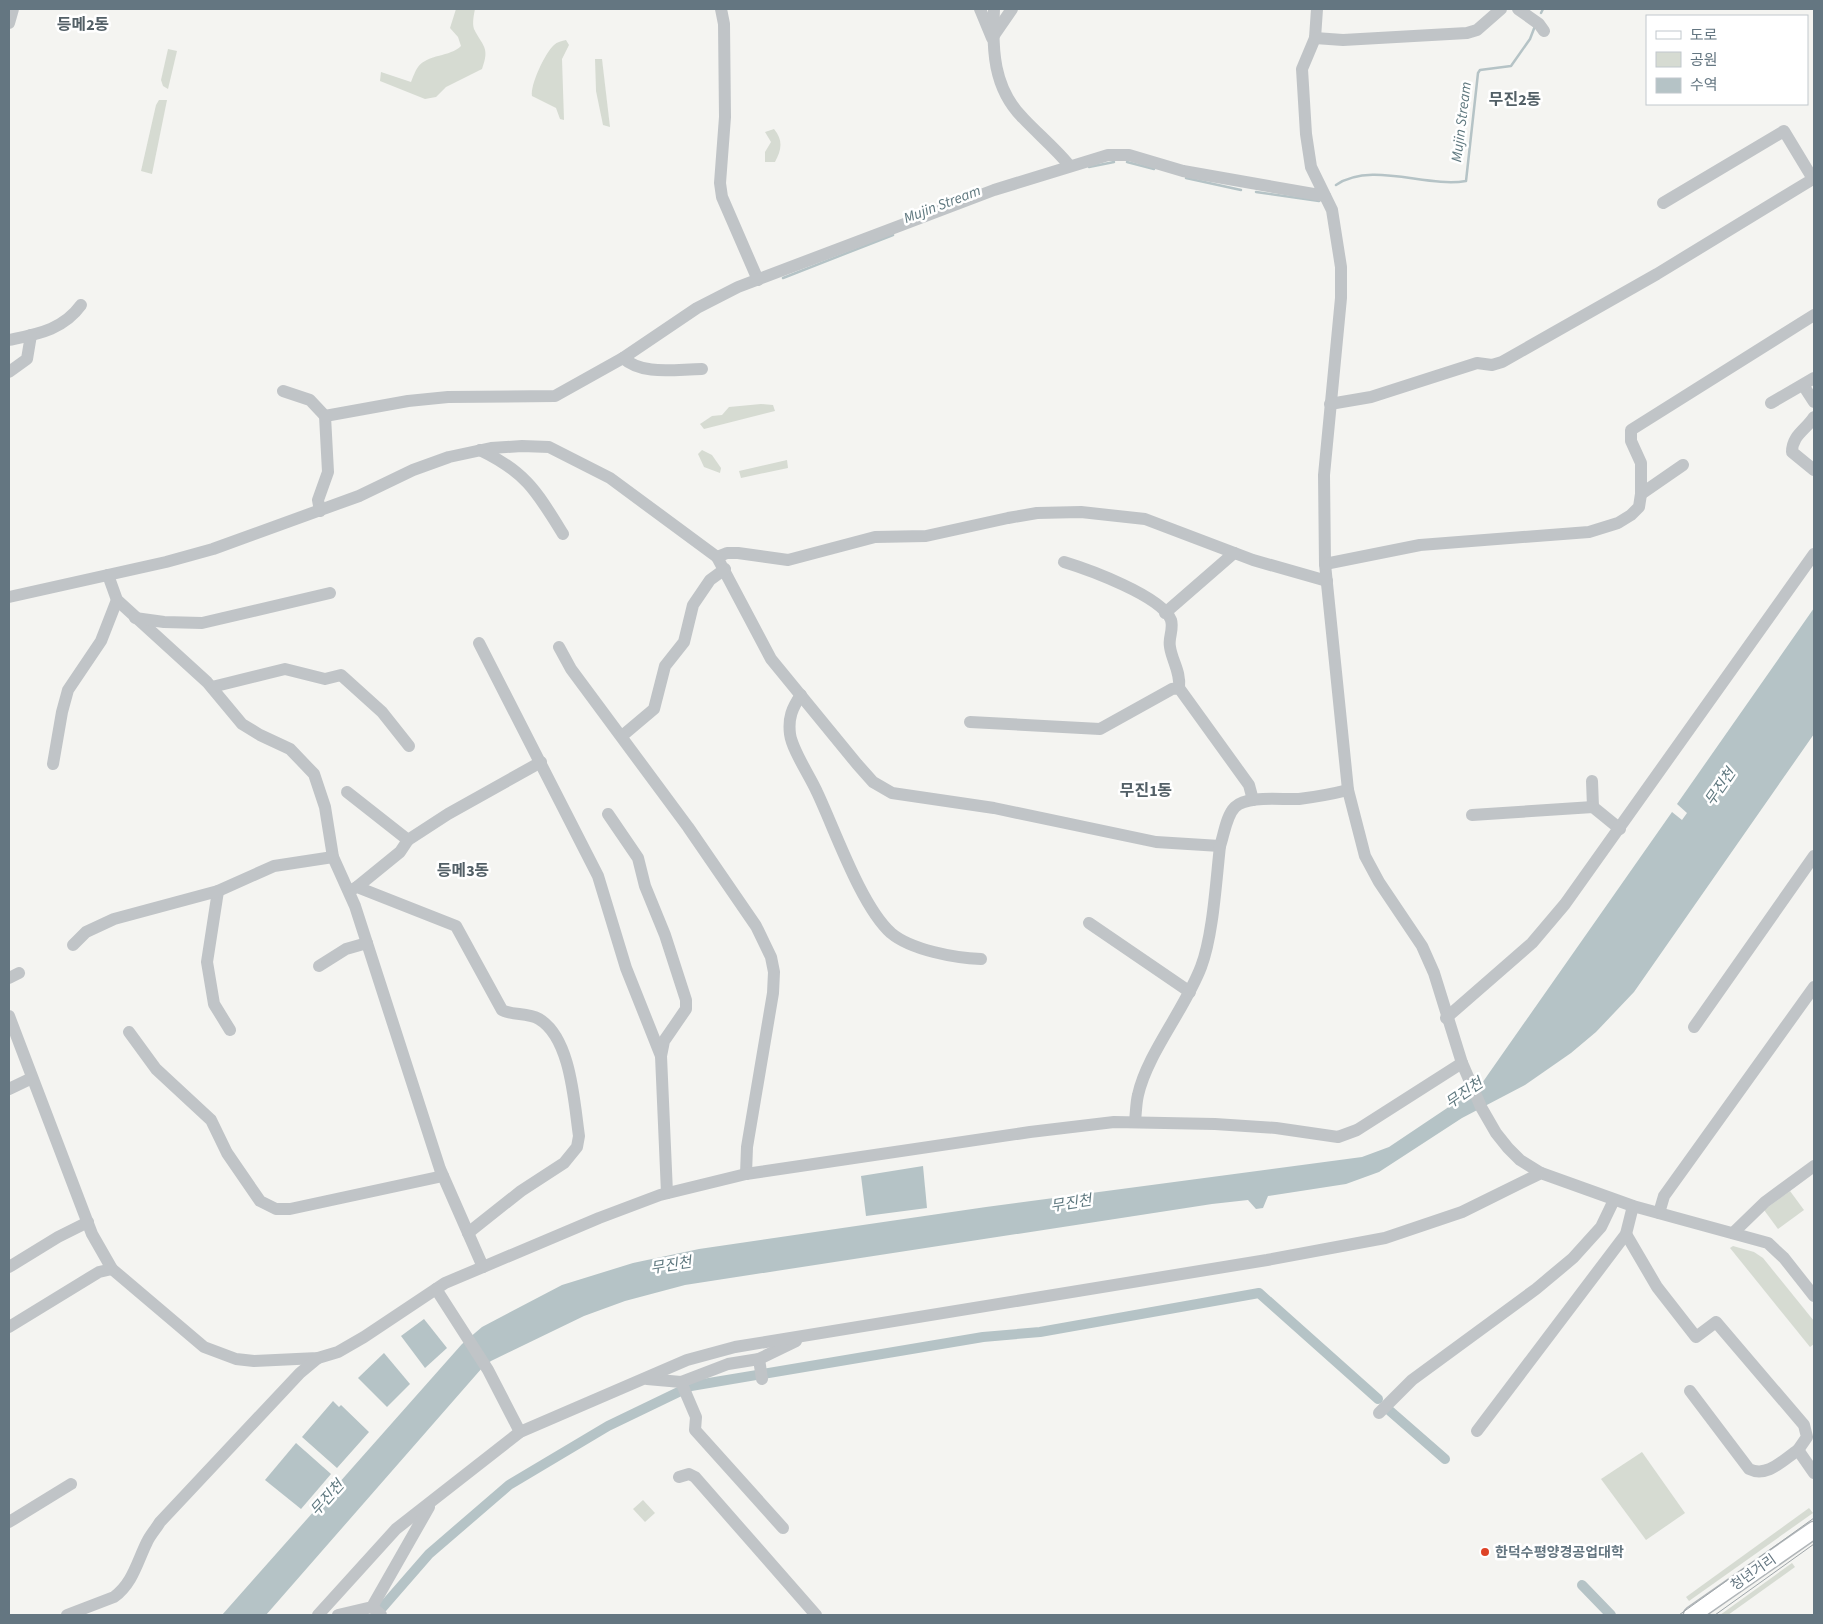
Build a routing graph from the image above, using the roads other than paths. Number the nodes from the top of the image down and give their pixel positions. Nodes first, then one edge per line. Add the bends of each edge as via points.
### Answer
1 (13, 9) edge
2 (721, 9) edge
3 (980, 9) edge
4 (994, 9) edge
5 (1012, 9) edge
6 (1317, 9) edge
7 (1501, 9) edge
8 (1518, 9) edge
9 (9, 23) edge
10 (1544, 31) dead end
11 (992, 38) junction
12 (1315, 38) junction
13 (1069, 165) junction
14 (1325, 196) junction
15 (1663, 203) dead end
16 (758, 280) junction
17 (81, 305) dead end
18 (1814, 316) edge
19 (31, 335) junction
20 (9, 340) edge
21 (623, 358) junction
22 (702, 369) dead end
23 (9, 372) edge
24 (1809, 382) edge
25 (283, 391) dead end
26 (1814, 402) edge
27 (1771, 403) dead end
28 (1330, 404) junction
29 (325, 416) junction
30 (1814, 417) edge
31 (480, 450) junction
32 (1683, 465) dead end
33 (1814, 470) edge
34 (1641, 494) junction
35 (320, 511) junction
36 (563, 534) dead end
37 (1234, 553) junction
38 (1814, 554) edge
39 (717, 558) junction
40 (1064, 562) dead end
41 (1325, 564) junction
42 (724, 569) junction
43 (108, 575) junction
44 (1327, 581) junction
45 (330, 593) dead end
46 (9, 597) edge
47 (117, 600) junction
48 (1166, 613) junction
49 (134, 618) junction
50 (479, 643) dead end
51 (559, 647) dead end
52 (212, 687) junction
53 (1179, 688) junction
54 (801, 695) junction
55 (970, 722) dead end
56 (622, 736) junction
57 (409, 746) dead end
58 (541, 762) junction
59 (53, 764) dead end
60 (1592, 781) dead end
61 (1348, 790) junction
62 (347, 792) dead end
63 (1253, 800) junction
64 (1593, 807) junction
65 (608, 814) dead end
66 (1472, 815) dead end
67 (1620, 829) junction
68 (408, 840) junction
69 (1220, 846) junction
70 (1814, 856) edge
71 (333, 857) junction
72 (353, 889) junction
73 (218, 891) junction
74 (1089, 922) dead end
75 (367, 943) junction
76 (73, 945) dead end
77 (981, 959) dead end
78 (319, 966) dead end
79 (1814, 987) edge
80 (1190, 992) junction
81 (9, 1016) edge
82 (1446, 1018) junction
83 (1694, 1027) dead end
84 (230, 1030) dead end
85 (129, 1032) dead end
86 (662, 1056) junction
87 (1462, 1063) junction
88 (32, 1078) junction
89 (9, 1089) edge
90 (1135, 1121) junction
91 (1814, 1166) edge
92 (1541, 1173) junction
93 (746, 1174) junction
94 (443, 1176) junction
95 (667, 1193) junction
96 (1614, 1200) junction
97 (1633, 1206) junction
98 (1659, 1213) junction
99 (88, 1222) junction
100 (468, 1233) junction
101 (1733, 1233) junction
102 (1626, 1234) junction
103 (483, 1267) junction
104 (9, 1268) edge
105 (112, 1269) junction
106 (436, 1288) junction
107 (1814, 1296) edge
108 (9, 1327) edge
109 (809, 1334) junction
110 (318, 1358) junction
111 (759, 1362) junction
112 (642, 1379) junction
113 (762, 1379) dead end
114 (682, 1387) junction
115 (1690, 1391) dead end
116 (1379, 1413) dead end
117 (1477, 1431) dead end
118 (520, 1432) junction
119 (1798, 1450) junction
120 (1814, 1473) edge
121 (679, 1477) dead end
122 (71, 1484) dead end
123 (431, 1503) junction
124 (9, 1522) edge
125 (783, 1528) dead end
126 (1814, 1530) edge
127 (376, 1611) edge
128 (67, 1615) edge
129 (318, 1615) edge
130 (338, 1615) edge
131 (816, 1615) edge
132 (1692, 1615) edge

1 - 9 street
2 - 16 street via 725,108 720,183 722,197
3 - 11 street
4 - 11 street
5 - 11 street
6 - 12 street
7 - 12 street via 1477,30 1467,33 1343,40
8 - 10 street
11 - 13 street via 1002,90 1012,106
12 - 14 street via 1302,69 1306,134 1311,167
13 - 14 street via 1108,154 1129,155 1183,171
13 - 16 street via 994,190
14 - 28 street via 1332,210 1342,267
15 - 28 street via 1784,131 1813,179 1657,274 1502,362 1492,365 1477,363 1371,397
16 - 21 street via 697,308
17 - 19 street via 59,327
18 - 34 street via 1631,430 1631,441 1641,463
19 - 20 street
19 - 23 street via 27,359
21 - 22 street via 631,366 645,369
21 - 29 street via 555,396 448,397
24 - 26 street
24 - 27 street
25 - 29 street via 310,400
28 - 41 street via 1324,475
29 - 35 street via 328,472 318,500
30 - 33 street via 1792,444 1792,452
31 - 35 street via 413,470
31 - 36 street via 504,462 528,481
31 - 39 street via 549,447 610,478
32 - 34 street
34 - 41 street via 1638,507 1631,515 1600,530 1420,546
35 - 43 street via 213,549
37 - 39 street via 1145,519 1081,512 1037,513 926,536 875,536 788,560 738,553 727,553
37 - 44 street
37 - 48 street
38 - 67 street
39 - 42 street
40 - 48 street via 1117,581
41 - 44 street
42 - 54 street via 771,659
42 - 56 street via 710,580 693,605 684,642 665,666 654,709
43 - 46 street
43 - 47 street
44 - 61 street
45 - 49 street via 202,623
47 - 49 street
47 - 59 street via 101,641 68,690
48 - 53 street via 1171,619 1169,646 1180,680
49 - 52 street
50 - 58 street
51 - 56 street via 571,669
52 - 57 street via 285,669 325,679 341,675 382,712
52 - 71 street via 242,724 290,749 314,774 325,807
53 - 55 street via 1100,729
53 - 63 street via 1249,785
54 - 69 street via 868,776 892,794 994,808 1156,842
54 - 77 street via 790,712 792,741 879,920 904,942 964,958
56 - 93 street via 756,926 771,957 773,993 747,1147
58 - 68 street
58 - 86 street via 598,876 626,968
60 - 64 street
61 - 63 street via 1298,799
61 - 82 street via 1366,856 1379,882 1422,946 1434,973
62 - 68 street
63 - 69 street via 1235,806
64 - 66 street
64 - 67 street
65 - 86 street via 638,858 686,1000 686,1009 664,1041
67 - 82 street via 1532,943
68 - 72 street via 400,852
69 - 80 street via 1206,953
70 - 83 street
71 - 72 street
71 - 73 street via 274,866
72 - 75 street
72 - 100 street via 456,926 502,1010 529,1014 547,1025 557,1038 566,1062 579,1136 577,1147 564,1163
73 - 76 street via 114,919 86,932
73 - 84 street via 207,962 214,1004
74 - 80 street
75 - 78 street via 346,949
75 - 94 street
79 - 98 street via 1664,1196
80 - 90 street via 1143,1080
81 - 88 street
82 - 87 street
85 - 94 street via 156,1069 211,1120 227,1153 249,1187 267,1207 290,1209
86 - 95 street
87 - 90 street via 1357,1130 1338,1137 1276,1128
87 - 92 street via 1496,1133 1520,1160
88 - 89 street
88 - 99 street
90 - 93 street via 1030,1132
91 - 101 street via 1765,1202
92 - 96 street
92 - 109 street via 1462,1212 1385,1238 1247,1264
93 - 95 street
94 - 100 street
95 - 103 street
96 - 97 street
96 - 116 street via 1602,1227 1573,1258 1412,1380
97 - 98 street
97 - 102 street
98 - 101 street
99 - 104 street
99 - 105 street
100 - 103 street
101 - 107 street via 1768,1243
102 - 117 street
102 - 119 street via 1657,1287 1696,1337 1716,1322 1804,1425 1807,1437
103 - 106 street
105 - 108 street via 99,1272
105 - 110 street via 204,1347 236,1359
106 - 110 street via 364,1337 338,1352
106 - 118 street via 488,1370
109 - 111 street
109 - 112 street via 735,1347 687,1360
110 - 128 street via 300,1373 160,1522 121,1592
111 - 113 street
111 - 114 street via 728,1364
112 - 114 street
112 - 118 street
114 - 125 street via 696,1417 695,1430
115 - 119 street via 1749,1469 1756,1473 1765,1472
118 - 123 street
119 - 120 street
121 - 131 street via 689,1474 695,1478
122 - 124 street
123 - 127 street
123 - 129 street via 396,1529
126 - 132 main road, 청년거리
127 - 130 street

